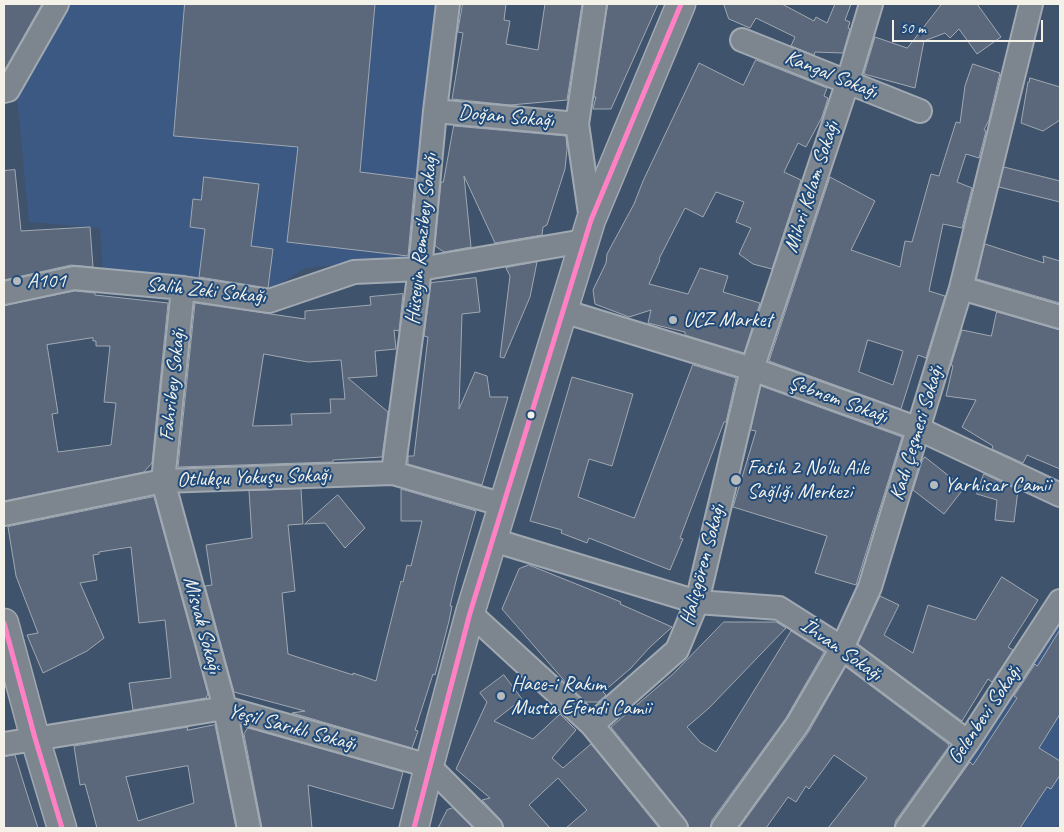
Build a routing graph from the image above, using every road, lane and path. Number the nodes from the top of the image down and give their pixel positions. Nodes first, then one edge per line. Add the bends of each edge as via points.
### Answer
1 (57, 4) edge
2 (448, 4) edge
3 (594, 4) edge
4 (681, 4) edge
5 (871, 4) edge
6 (1031, 4) edge
7 (742, 40) dead end
8 (848, 81) junction
9 (4, 91) edge
10 (435, 111) junction
11 (920, 111) dead end
12 (577, 124) junction
13 (587, 231) junction
14 (420, 269) junction
15 (183, 288) junction
16 (961, 288) junction
17 (4, 293) edge
18 (563, 311) junction
19 (1060, 317) edge
20 (752, 369) junction
21 (919, 429) junction
22 (393, 474) junction
23 (163, 481) junction
24 (1060, 495) edge
25 (504, 505) junction
26 (4, 514) edge
27 (493, 540) junction
28 (1060, 601) edge
29 (697, 602) junction
30 (470, 613) junction
31 (4, 624) edge
32 (842, 648) junction
33 (225, 708) junction
34 (592, 725) junction
35 (34, 738) junction
36 (968, 742) junction
37 (4, 744) edge
38 (428, 766) junction
39 (62, 828) edge
40 (249, 828) edge
41 (414, 828) edge
42 (491, 828) edge
43 (676, 828) edge
44 (723, 828) edge
45 (907, 828) edge

1 - 9 street via 8,90
2 - 10 street, Hüseyin Remzibey Sokağı
3 - 12 street
4 - 13 main road
5 - 8 street, Mihri Kelam Sokağı
6 - 16 street, Kadı Çeşmesi Sokağı
7 - 8 street, Kangal Sokağı
8 - 11 street, Kangal Sokağı
8 - 20 street, Mihri Kelam Sokağı
10 - 12 street, Doğan Sokağı
10 - 14 street, Hüseyin Remzibey Sokağı
12 - 13 street
13 - 14 street, Salih Zeki Sokağı
13 - 18 main road
14 - 15 street, Salih Zeki Sokağı via 354,272 269,301
14 - 22 street, Hüseyin Remzibey Sokağı
15 - 17 street, Salih Zeki Sokağı via 74,278
15 - 23 street, Fahribey Sokağı
16 - 19 street
16 - 21 street, Kadı Çeşmesi Sokağı
18 - 20 street, Şebnem Sokağı
18 - 25 main road
20 - 21 street, Şebnem Sokağı
20 - 29 street, Haliçgören Sokağı
21 - 24 street, Şebnem Sokağı
21 - 32 street, Kadı Çeşmesi Sokağı via 870,587
22 - 23 street, Otlukçu Yokuşu Sokağı
22 - 25 street, Otlukçu Yokuşu Sokağı
23 - 26 street, Otlukçu Yokuşu Sokağı
23 - 33 street, Misvak Sokağı
25 - 27 main road
27 - 29 street, İhvan Sokağı
27 - 30 main road
28 - 36 street, Gelenbevi Sokağı
29 - 32 street, İhvan Sokağı via 779,608
29 - 34 street, Haliçgören Sokağı via 677,650
30 - 34 street
30 - 38 main road
31 - 35 main road
32 - 36 street, İhvan Sokağı
32 - 44 street, Kadı Çeşmesi Sokağı via 796,725
33 - 35 street, Yeşil Sarıklı Sokağı
33 - 38 street, Yeşil Sarıklı Sokağı
33 - 40 street, Misvak Sokağı
34 - 43 street
35 - 37 street, Yeşil Sarıklı Sokağı
35 - 39 main road
36 - 45 street, Gelenbevi Sokağı
38 - 41 main road
38 - 42 street

